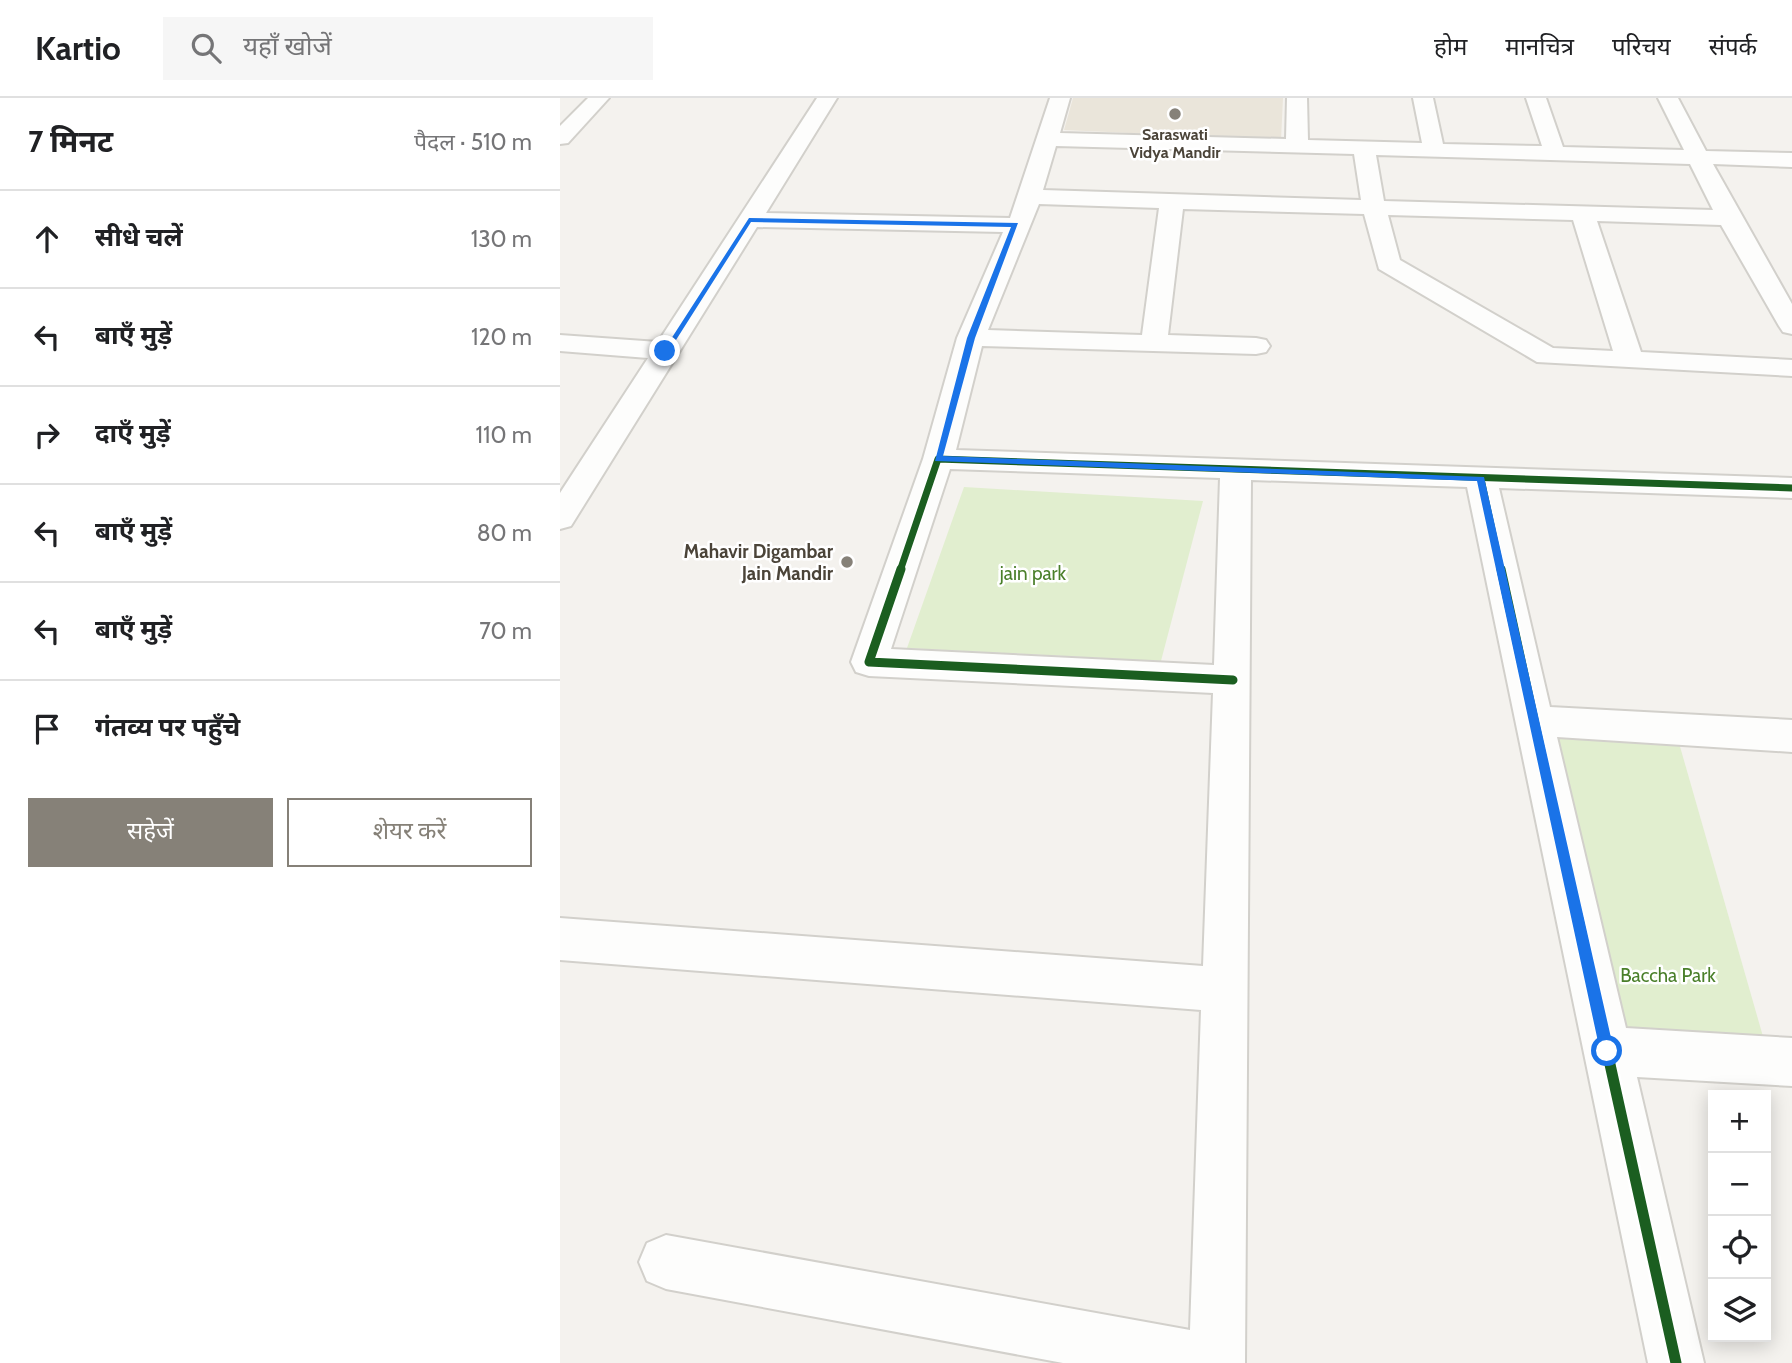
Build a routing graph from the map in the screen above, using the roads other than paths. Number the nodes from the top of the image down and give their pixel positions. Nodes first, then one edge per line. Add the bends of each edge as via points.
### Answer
1 (599, 98) edge
2 (827, 98) edge
3 (1060, 98) edge
4 (1297, 98) edge
5 (1423, 98) edge
6 (1536, 98) edge
7 (1668, 98) edge
8 (568, 122) edge
9 (560, 138) edge
10 (1047, 139) junction
11 (1297, 146) junction
12 (1364, 148) junction
13 (1434, 150) junction
14 (1555, 154) junction
15 (1700, 158) junction
16 (1792, 160) edge
17 (1030, 197) junction
18 (1171, 201) junction
19 (1374, 207) junction
20 (1583, 213) junction
21 (1729, 218) junction
22 (749, 220) junction
23 (1016, 225) junction
24 (1792, 326) edge
25 (971, 338) junction
26 (560, 343) edge
27 (1154, 343) junction
28 (1256, 346) dead end
29 (665, 351) junction
30 (1630, 362) junction
31 (1792, 368) edge
32 (938, 459) junction
33 (1236, 471) junction
34 (1481, 479) junction
35 (1792, 488) edge
36 (560, 518) edge
37 (1233, 680) junction
38 (1535, 721) junction
39 (1792, 736) edge
40 (560, 939) edge
41 (1226, 990) junction
42 (1607, 1051) junction
43 (1792, 1062) edge
44 (666, 1262) dead end
45 (1216, 1363) edge
46 (1676, 1363) edge

1 - 8 street
2 - 22 street
3 - 10 street
4 - 11 street
5 - 13 street
6 - 14 street
7 - 15 street
8 - 9 street
10 - 11 street
10 - 17 street
11 - 12 street
12 - 13 street
12 - 19 street
13 - 14 street
14 - 15 street
15 - 16 street
15 - 21 street
17 - 18 street
17 - 23 street
18 - 19 street
18 - 27 street
19 - 20 street
19 - 30 street via 1392,267 1544,355
20 - 21 street
20 - 30 street
21 - 24 street
22 - 23 street
22 - 29 street
23 - 25 street
25 - 27 street
25 - 32 street
26 - 29 street
27 - 28 street
29 - 36 street
30 - 31 street
32 - 33 street
32 - 37 street via 869,662
33 - 34 street
33 - 37 street
34 - 35 street
34 - 38 street
37 - 41 street
38 - 39 street
38 - 42 street
40 - 41 street
41 - 45 street
42 - 43 street
42 - 46 street
44 - 45 street

